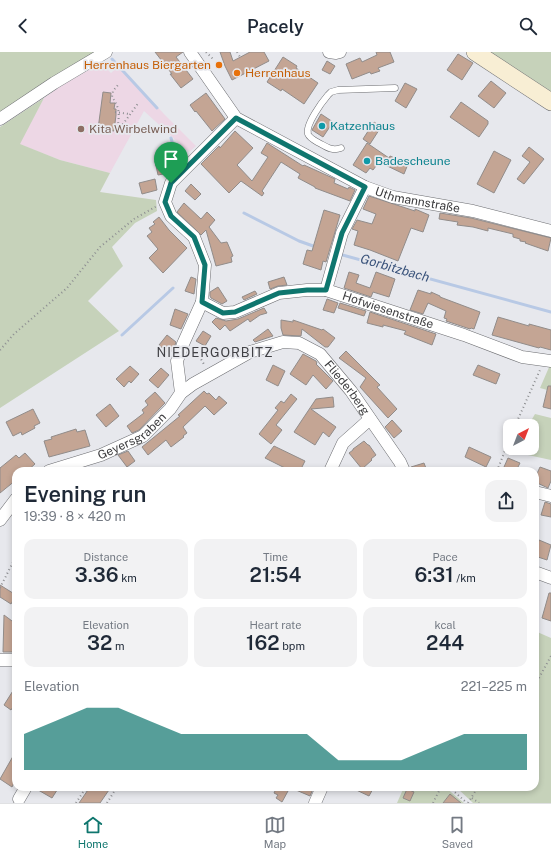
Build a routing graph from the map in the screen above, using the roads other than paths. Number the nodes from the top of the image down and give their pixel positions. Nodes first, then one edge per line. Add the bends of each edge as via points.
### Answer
1 (106, 52) edge
2 (190, 52) edge
3 (329, 52) edge
4 (340, 52) edge
5 (475, 52) edge
6 (396, 88) dead end
7 (551, 102) edge
8 (236, 118) junction
9 (0, 119) edge
10 (342, 148) dead end
11 (365, 187) junction
12 (551, 231) edge
13 (326, 290) junction
14 (202, 302) junction
15 (551, 361) edge
16 (181, 393) junction
17 (370, 419) junction
18 (62, 467) edge
19 (332, 467) edge
20 (402, 467) edge
21 (539, 493) edge
22 (551, 496) edge
23 (12, 504) edge
24 (0, 520) edge
25 (539, 574) edge
26 (551, 578) edge
27 (1, 658) edge
28 (12, 659) edge
29 (24, 791) edge
30 (320, 791) edge
31 (19, 799) dead end
32 (315, 803) edge

1 - 9 street
2 - 8 street, Uthmannstraße
3 - 4 street
5 - 7 main road
6 - 10 lane via 338,90 328,95 310,124 309,136 332,150
8 - 11 street, Uthmannstraße
8 - 14 street via 171,183 165,202 171,216 194,237 205,265
11 - 12 street, Uthmannstraße via 393,197 474,211
11 - 13 street via 342,233
13 - 14 street, Hofwiesenstraße via 279,293 235,312 223,313
13 - 15 street, Hofwiesenstraße via 464,335 522,357
14 - 16 street via 177,362
16 - 17 street, Fliederberg via 250,352 283,342 300,343 320,354 351,391
16 - 18 street, Geyersgraben via 170,409 143,436 101,455
17 - 19 street via 343,443
17 - 20 street, Fliederberg
21 - 22 street
23 - 24 street
25 - 26 street
27 - 28 street
29 - 31 street
30 - 32 street

